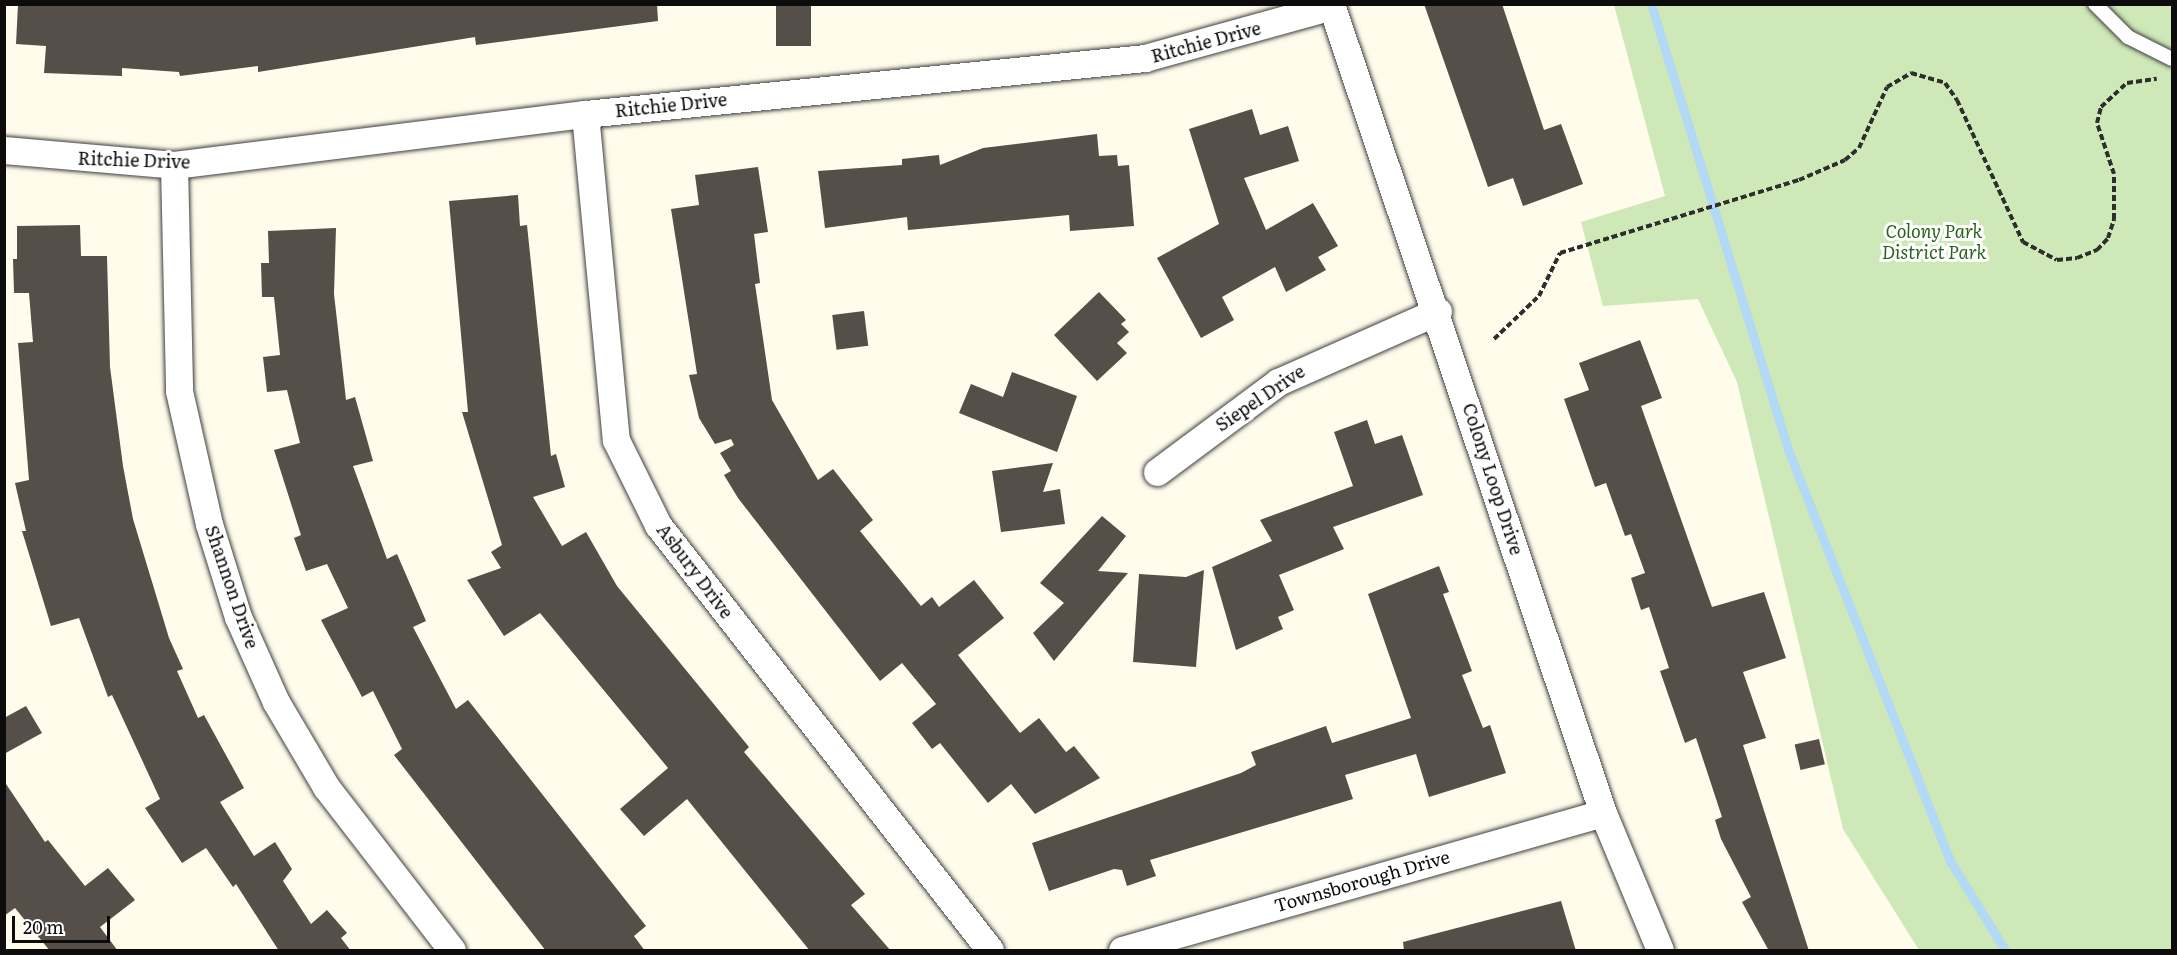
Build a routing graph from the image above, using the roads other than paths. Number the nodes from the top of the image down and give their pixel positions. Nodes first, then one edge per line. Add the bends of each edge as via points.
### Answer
1 (2095, 4) edge
2 (1332, 5) edge
3 (2172, 59) edge
4 (585, 114) junction
5 (4, 150) edge
6 (174, 165) junction
7 (1438, 311) junction
8 (1157, 472) dead end
9 (1603, 813) junction
10 (452, 951) edge
11 (990, 951) edge
12 (1122, 951) edge
13 (1660, 951) edge

1 - 3 lane via 2128,37
2 - 4 street, Ritchie Drive via 1145,58
2 - 7 street, Colony Loop Drive
4 - 6 street, Ritchie Drive
4 - 11 street, Asbury Drive via 616,440 658,525
5 - 6 street, Ritchie Drive
6 - 10 street, Shannon Drive via 179,391 209,524 238,617 276,702 326,787
7 - 8 street, Siepel Drive via 1278,382
7 - 9 street, Colony Loop Drive
9 - 12 street, Townsborough Drive
9 - 13 street, Colony Loop Drive

